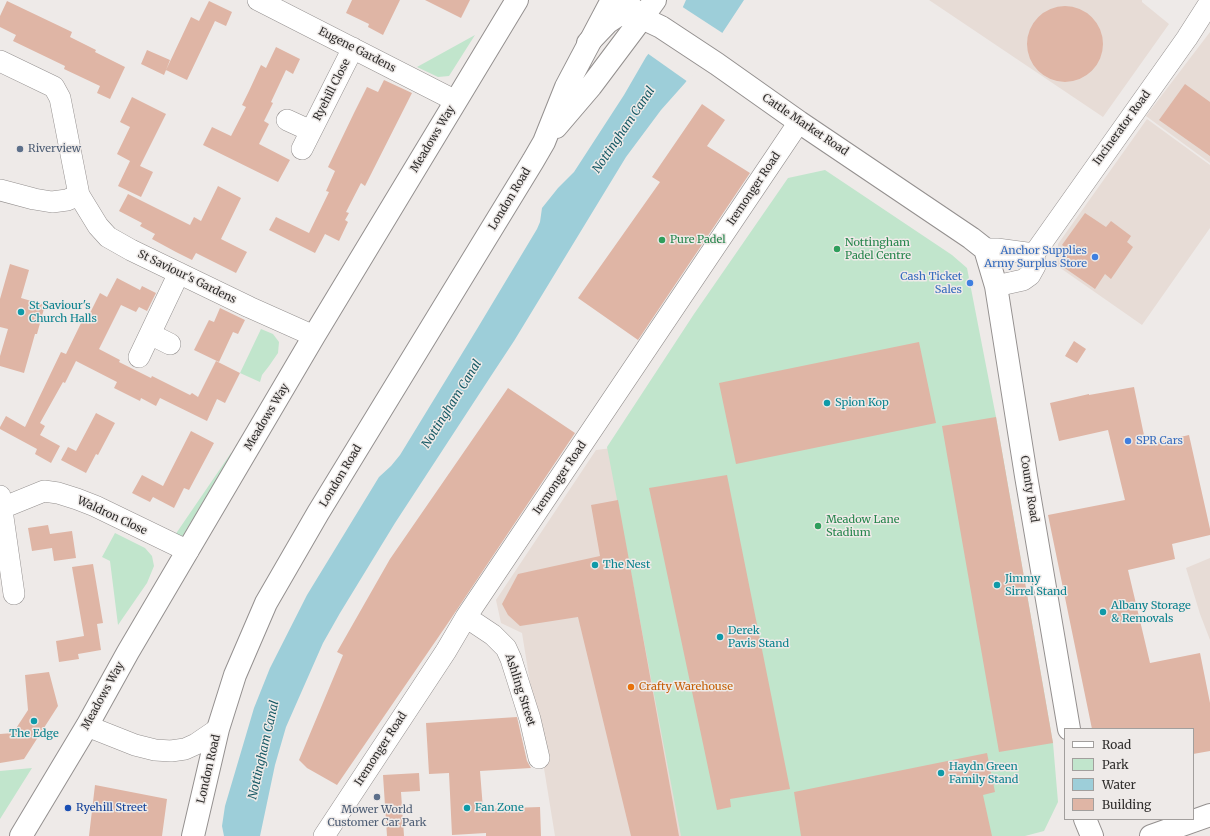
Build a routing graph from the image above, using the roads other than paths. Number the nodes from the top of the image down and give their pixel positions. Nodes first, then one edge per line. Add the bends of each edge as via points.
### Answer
1 (258, 0) edge
2 (517, 0) edge
3 (612, 0) edge
4 (627, 0) edge
5 (655, 0) edge
6 (1209, 4) edge
7 (652, 22) junction
8 (588, 44) junction
9 (353, 48) junction
10 (0, 61) edge
11 (456, 101) junction
12 (287, 120) dead end
13 (798, 122) junction
14 (311, 131) junction
15 (544, 142) junction
16 (302, 149) dead end
17 (0, 190) edge
18 (79, 195) junction
19 (985, 249) junction
20 (1034, 254) junction
21 (179, 273) junction
22 (996, 286) junction
23 (150, 334) junction
24 (314, 336) junction
25 (170, 344) dead end
26 (139, 357) dead end
27 (1, 502) edge
28 (188, 551) junction
29 (14, 594) dead end
30 (466, 617) junction
31 (87, 726) junction
32 (1069, 728) edge
33 (218, 729) junction
34 (539, 758) dead end
35 (1210, 815) edge
36 (1085, 820) edge
37 (194, 835) edge
38 (21, 836) edge
39 (324, 836) edge
40 (1092, 836) edge
41 (1151, 836) edge

1 - 9 street, Eugene Gardens
2 - 11 main road, Meadows Way
3 - 8 main road, London Road
4 - 7 main road, Cattle Market Road via 630,6
5 - 7 main road, London Road
6 - 20 street, Incinerator Road
7 - 8 main road via 628,14 617,16
7 - 13 main road, Cattle Market Road via 717,64
7 - 15 main road, London Road via 591,86
8 - 15 main road, London Road via 566,87
9 - 11 street, Eugene Gardens
9 - 14 street, Ryehill Close
10 - 18 street, St Saviour's Gardens via 54,87 60,98
11 - 24 main road, Meadows Way
12 - 14 street, Ryehill Close
13 - 19 main road, Cattle Market Road
13 - 30 street, Iremonger Road
14 - 16 street, Ryehill Close
15 - 33 main road, London Road via 266,603 235,676
17 - 18 street via 52,202
18 - 21 street, St Saviour's Gardens via 108,237
19 - 20 street
19 - 22 main road, County Road
20 - 22 street, Incinerator Road via 1035,266 1030,275 1023,280
21 - 23 street
21 - 24 street, St Saviour's Gardens
22 - 32 main road, County Road
23 - 25 street
23 - 26 street
24 - 28 main road, Meadows Way
27 - 28 street, Waldron Close via 44,492 58,493 95,506
27 - 29 street
28 - 31 main road, Meadows Way
30 - 34 street, Ashling Street via 493,634 506,648 530,720
30 - 39 street, Iremonger Road
31 - 33 street via 131,743 155,750 171,751 196,744
31 - 38 main road, Meadows Way
33 - 37 main road, London Road
35 - 41 main road
36 - 40 main road

